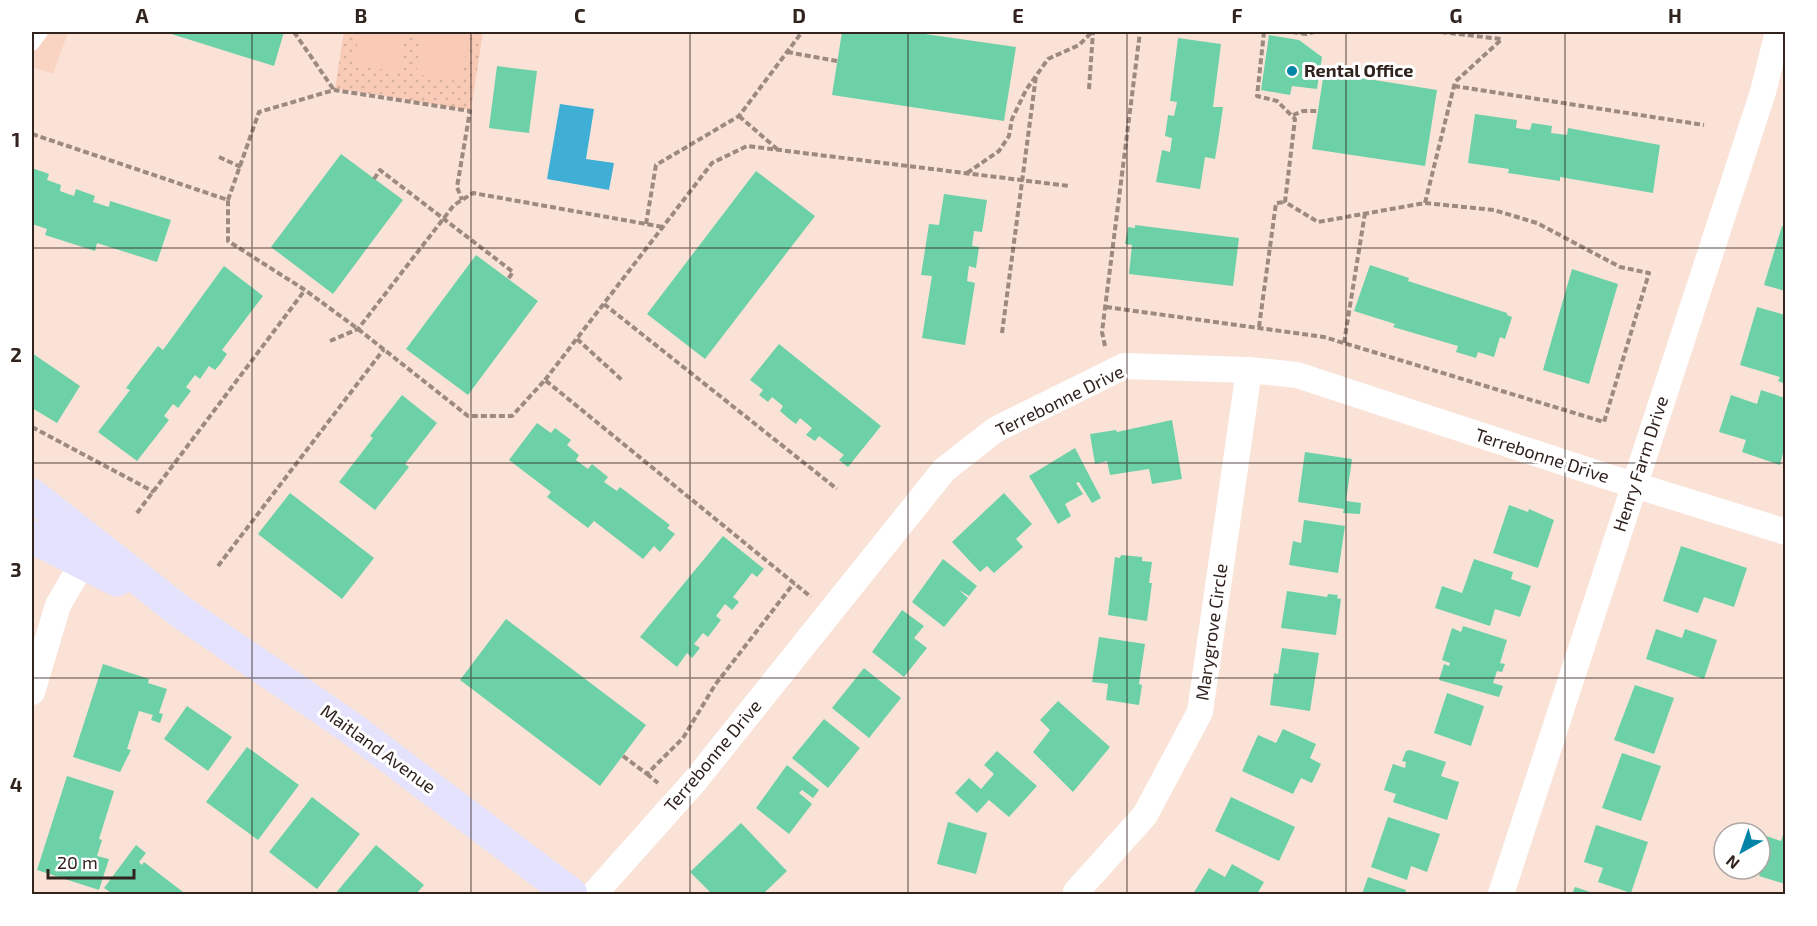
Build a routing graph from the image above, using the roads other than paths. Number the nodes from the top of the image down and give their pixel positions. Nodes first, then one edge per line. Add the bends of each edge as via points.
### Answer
1 (41, 32) edge
2 (1778, 32) edge
3 (32, 44) edge
4 (1249, 370) junction
5 (1634, 486) junction
6 (32, 495) edge
7 (1785, 532) edge
8 (32, 537) edge
9 (88, 554) junction
10 (32, 692) edge
11 (1076, 892) dead end
12 (571, 894) edge
13 (594, 894) edge
14 (1501, 894) edge

1 - 3 lane
2 - 5 street, Henry Farm Drive via 1763,92
4 - 5 street, Terrebonne Drive via 1298,375
4 - 11 street, Marygrove Circle via 1200,712 1145,815
4 - 13 street, Terrebonne Drive via 1124,366 995,430 944,470 694,782
5 - 7 street, Terrebonne Drive
5 - 14 street, Henry Farm Drive
6 - 9 main road, Maitland Avenue
8 - 9 main road, Maitland Avenue
9 - 10 street via 58,605
9 - 12 main road, Maitland Avenue via 351,728

